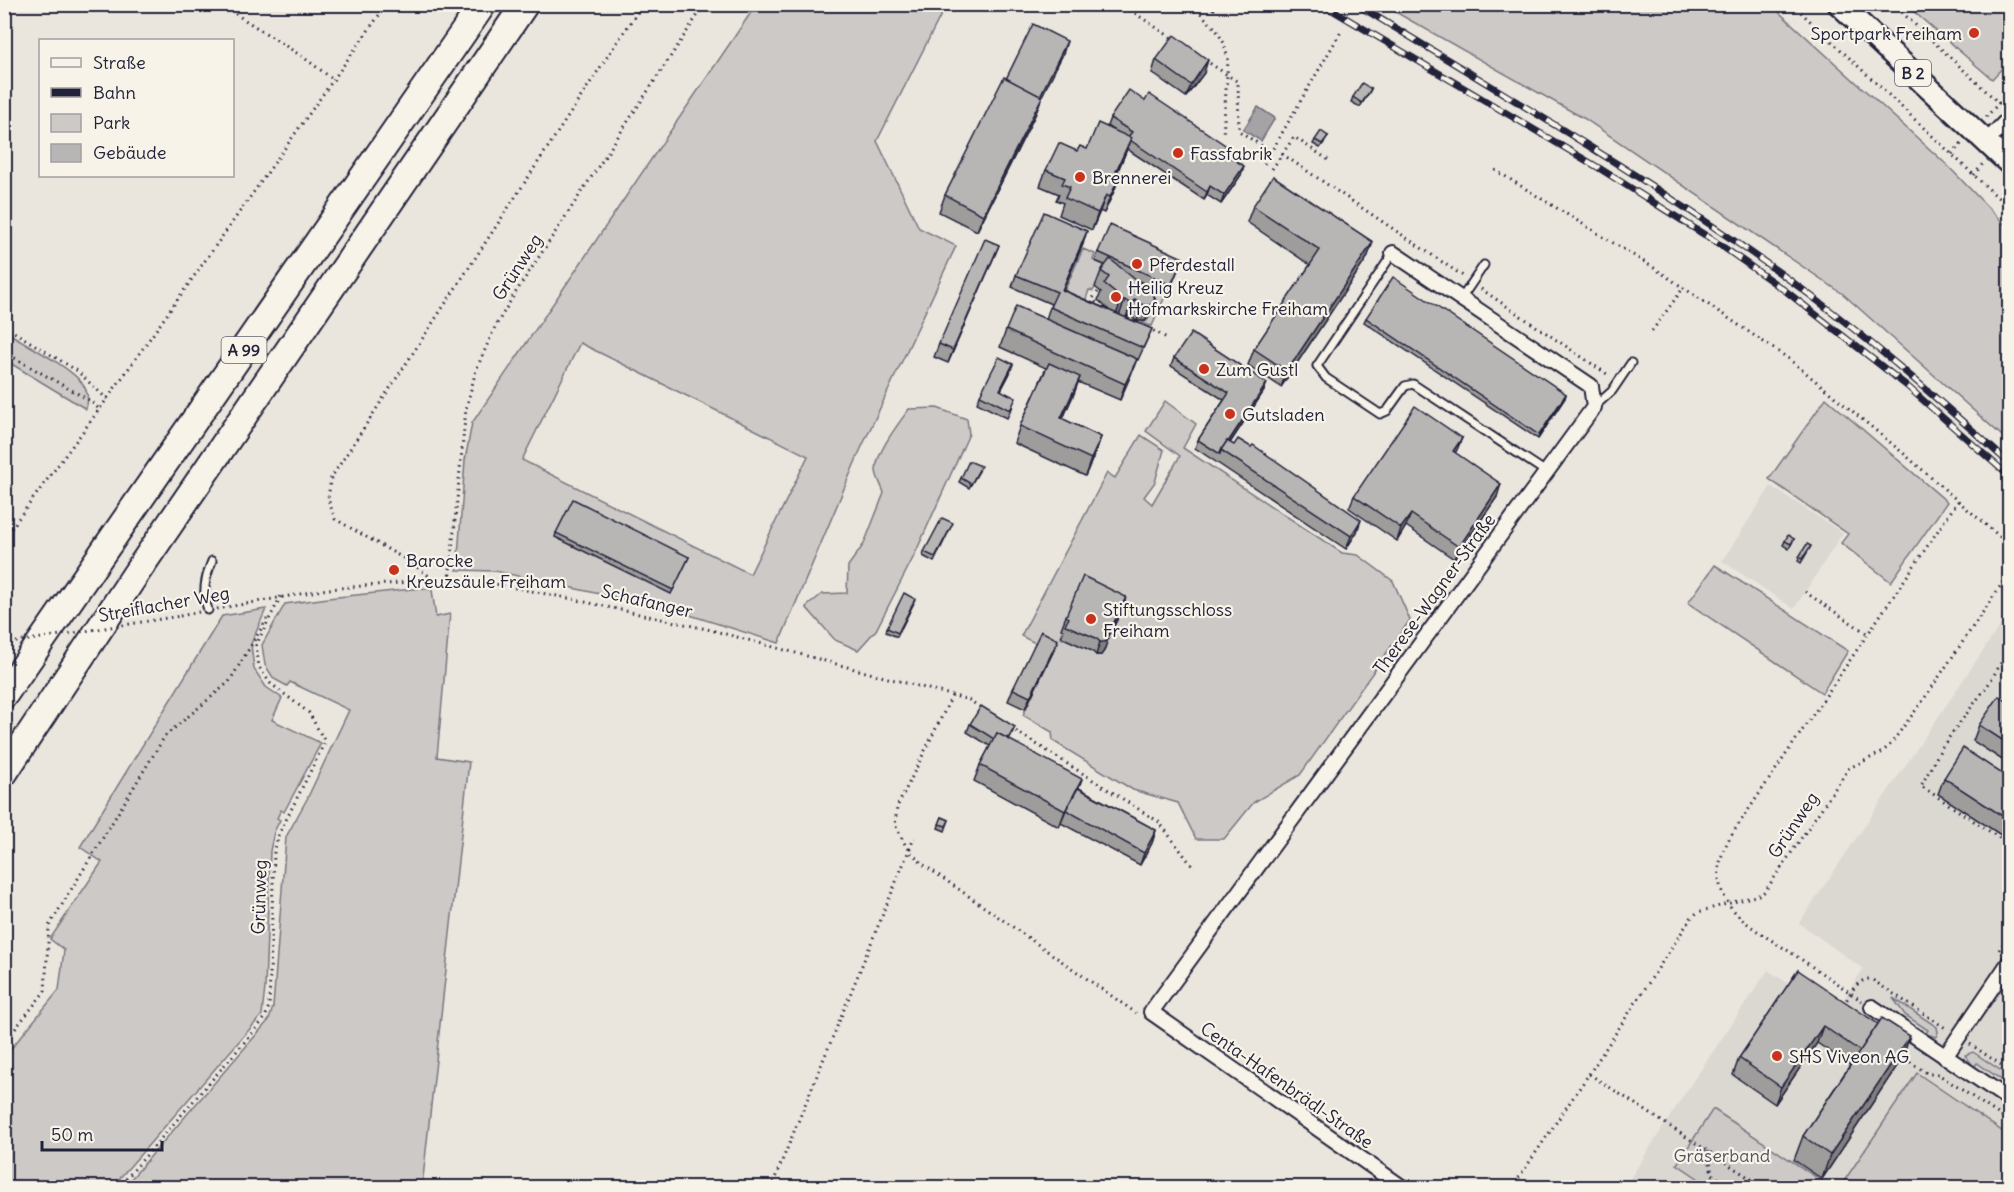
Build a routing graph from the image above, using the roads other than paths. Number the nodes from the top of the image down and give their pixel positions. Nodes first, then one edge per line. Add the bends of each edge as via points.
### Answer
1 (483, 4) edge
2 (525, 4) edge
3 (1839, 4) edge
4 (2007, 113) edge
5 (1986, 142) junction
6 (2010, 164) edge
7 (1393, 253) joint
8 (1484, 265) dead end
9 (1461, 299) junction
10 (1631, 363) dead end
11 (1594, 406) junction
12 (1546, 472) junction
13 (212, 561) dead end
14 (208, 610) road end
15 (4, 695) edge
16 (4, 773) edge
17 (2010, 961) edge
18 (1872, 1007) road end
19 (1151, 1011) joint
20 (1945, 1057) junction
21 (2010, 1100) edge
22 (1403, 1188) edge

1 - 15 highway, A 99
2 - 16 highway, A 99
3 - 5 main road, B 2
4 - 5 street
5 - 6 main road, B 2
7 - 9 street
7 - 12 lane via 1317,366 1326,378 1380,414 1387,411 1405,386 1413,384
8 - 9 lane
9 - 11 street via 1591,387
10 - 11 lane via 1612,391
11 - 12 street, Therese-Wagner-Straße
12 - 19 street, Therese-Wagner-Straße
13 - 14 lane via 205,578 204,600
17 - 20 street
18 - 20 street
19 - 22 street, Centa-Hafenbrädl-Straße
20 - 21 street

